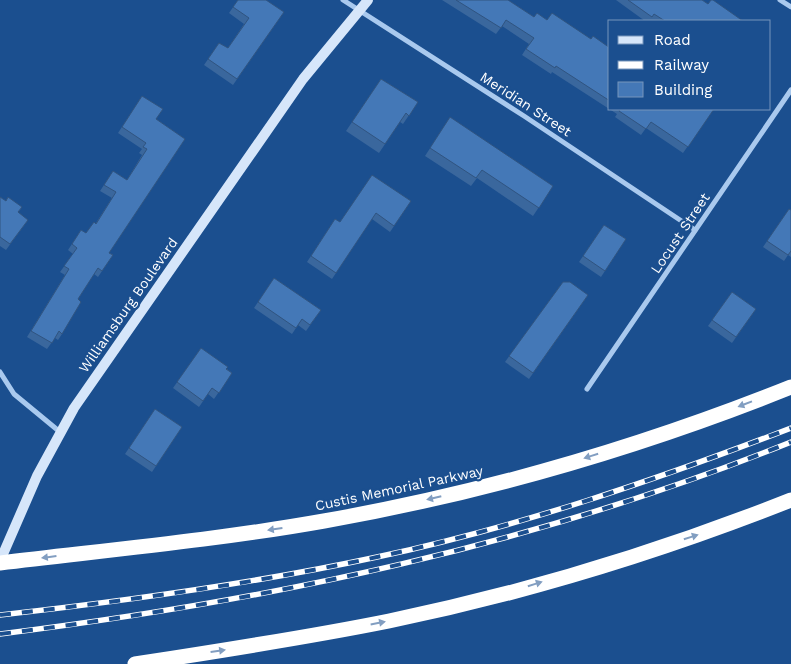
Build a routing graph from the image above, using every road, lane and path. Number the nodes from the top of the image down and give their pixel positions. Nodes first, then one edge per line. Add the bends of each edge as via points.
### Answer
1 (343, 0) edge
2 (368, 0) edge
3 (780, 0) edge
4 (791, 7) edge
5 (361, 11) junction
6 (791, 90) edge
7 (695, 230) junction
8 (0, 372) edge
9 (791, 387) edge
10 (587, 389) dead end
11 (60, 432) junction
12 (791, 500) edge
13 (0, 562) edge
14 (135, 664) edge

1 - 5 street, Meridian Street
2 - 5 main road, Williamsburg Boulevard
3 - 4 street
5 - 7 street, Meridian Street
5 - 11 main road, Williamsburg Boulevard via 303,79
6 - 7 street, Locust Street
7 - 10 street, Locust Street
8 - 11 street via 14,394
9 -> 13 highway, Custis Memorial Parkway via 593,456 431,499 274,529
11 - 13 main road, Williamsburg Boulevard
14 -> 12 highway via 327,633 494,596 699,535

